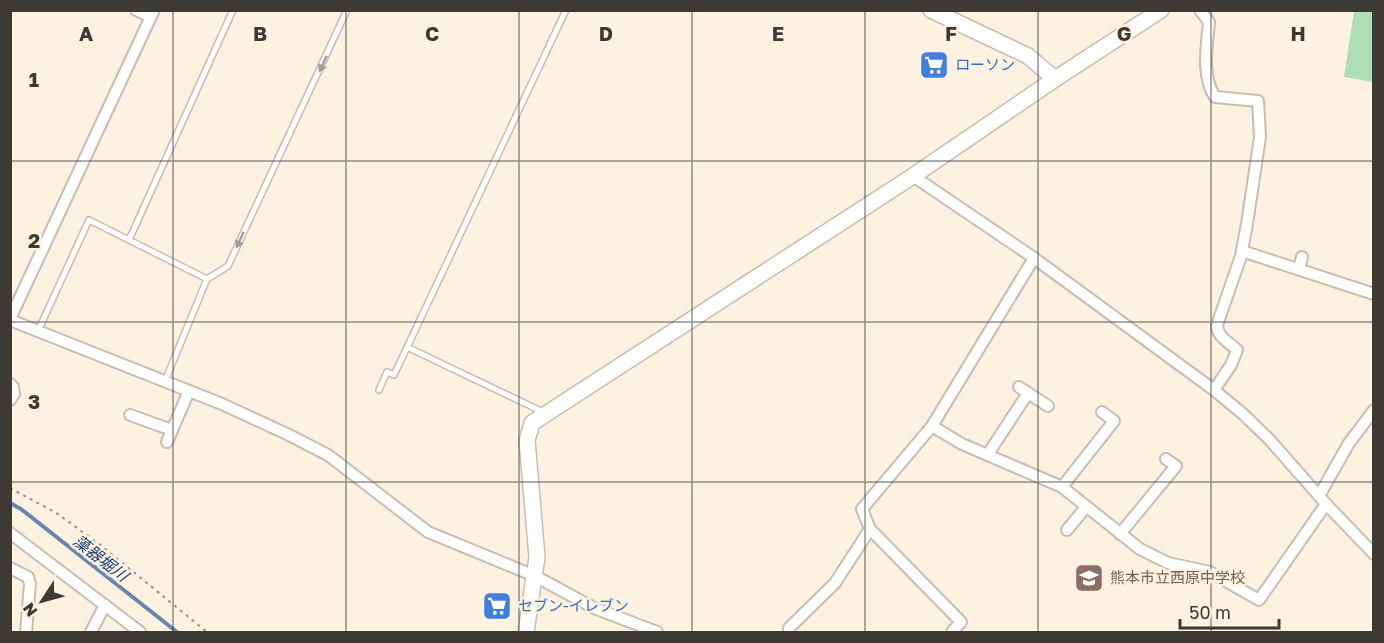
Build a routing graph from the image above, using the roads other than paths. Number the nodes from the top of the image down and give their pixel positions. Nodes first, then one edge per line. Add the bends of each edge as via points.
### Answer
1 (136, 10) edge
2 (233, 10) edge
3 (347, 10) edge
4 (566, 10) edge
5 (931, 10) edge
6 (1161, 10) edge
7 (1200, 10) edge
8 (153, 14) edge
9 (957, 16) edge
10 (1055, 79) junction
11 (913, 176) junction
12 (129, 240) junction
13 (1242, 251) junction
14 (1302, 257) dead end
15 (1034, 258) junction
16 (1299, 269) junction
17 (207, 279) junction
18 (1374, 294) edge
19 (10, 319) edge
20 (39, 331) junction
21 (407, 347) junction
22 (165, 381) junction
23 (10, 384) edge
24 (189, 390) junction
25 (379, 390) dead end
26 (1214, 390) junction
27 (10, 400) edge
28 (1048, 406) dead end
29 (1374, 410) edge
30 (1102, 412) dead end
31 (546, 413) junction
32 (130, 415) dead end
33 (932, 426) junction
34 (172, 430) junction
35 (167, 442) dead end
36 (988, 454) junction
37 (1166, 459) dead end
38 (1062, 487) junction
39 (1322, 500) junction
40 (1086, 507) junction
41 (870, 529) junction
42 (1067, 530) dead end
43 (10, 533) edge
44 (1120, 534) junction
45 (1374, 554) edge
46 (10, 568) edge
47 (535, 576) junction
48 (105, 605) junction
49 (642, 630) edge
50 (26, 633) edge
51 (91, 633) edge
52 (140, 633) edge
53 (526, 633) edge
54 (657, 633) edge
55 (789, 633) edge
56 (952, 633) edge

1 - 8 street
2 - 12 lane
3 -> 17 lane via 228,266
4 - 21 lane
5 - 9 street
6 - 10 street
7 - 13 street via 1209,22 1207,74 1211,92 1215,97 1258,101 1260,137
8 - 19 street
9 - 10 street via 1028,56
10 - 11 street
11 - 15 street
11 - 31 street
12 - 17 lane
12 - 20 lane via 89,220
13 - 16 street
13 - 26 street via 1217,325 1220,336 1237,350
14 - 16 street
15 - 26 street
15 - 33 street
16 - 18 street
17 - 22 lane
19 - 20 street
20 - 22 street
21 - 25 lane via 394,375 387,372
21 - 31 lane
22 - 24 street
23 - 27 street via 14,387
24 - 34 street
24 - 47 street via 328,455 428,531
26 - 39 street via 1269,439
28 - 36 street via 1023,390
29 - 39 street via 1349,443
30 - 38 street via 1114,421
31 - 47 street via 532,423 527,440 537,557
32 - 34 street
33 - 36 street
33 - 41 street via 862,509
34 - 35 street
36 - 38 street
37 - 44 street via 1180,470
38 - 40 street
39 - 44 street via 1259,600 1210,572 1168,563
39 - 45 street
40 - 42 street
40 - 44 street
41 - 55 street via 835,584 789,628
41 - 56 street via 961,622
43 - 48 street
46 - 50 street via 28,577 30,584
47 - 49 street
47 - 53 street
48 - 51 street
48 - 52 street
49 - 54 street

